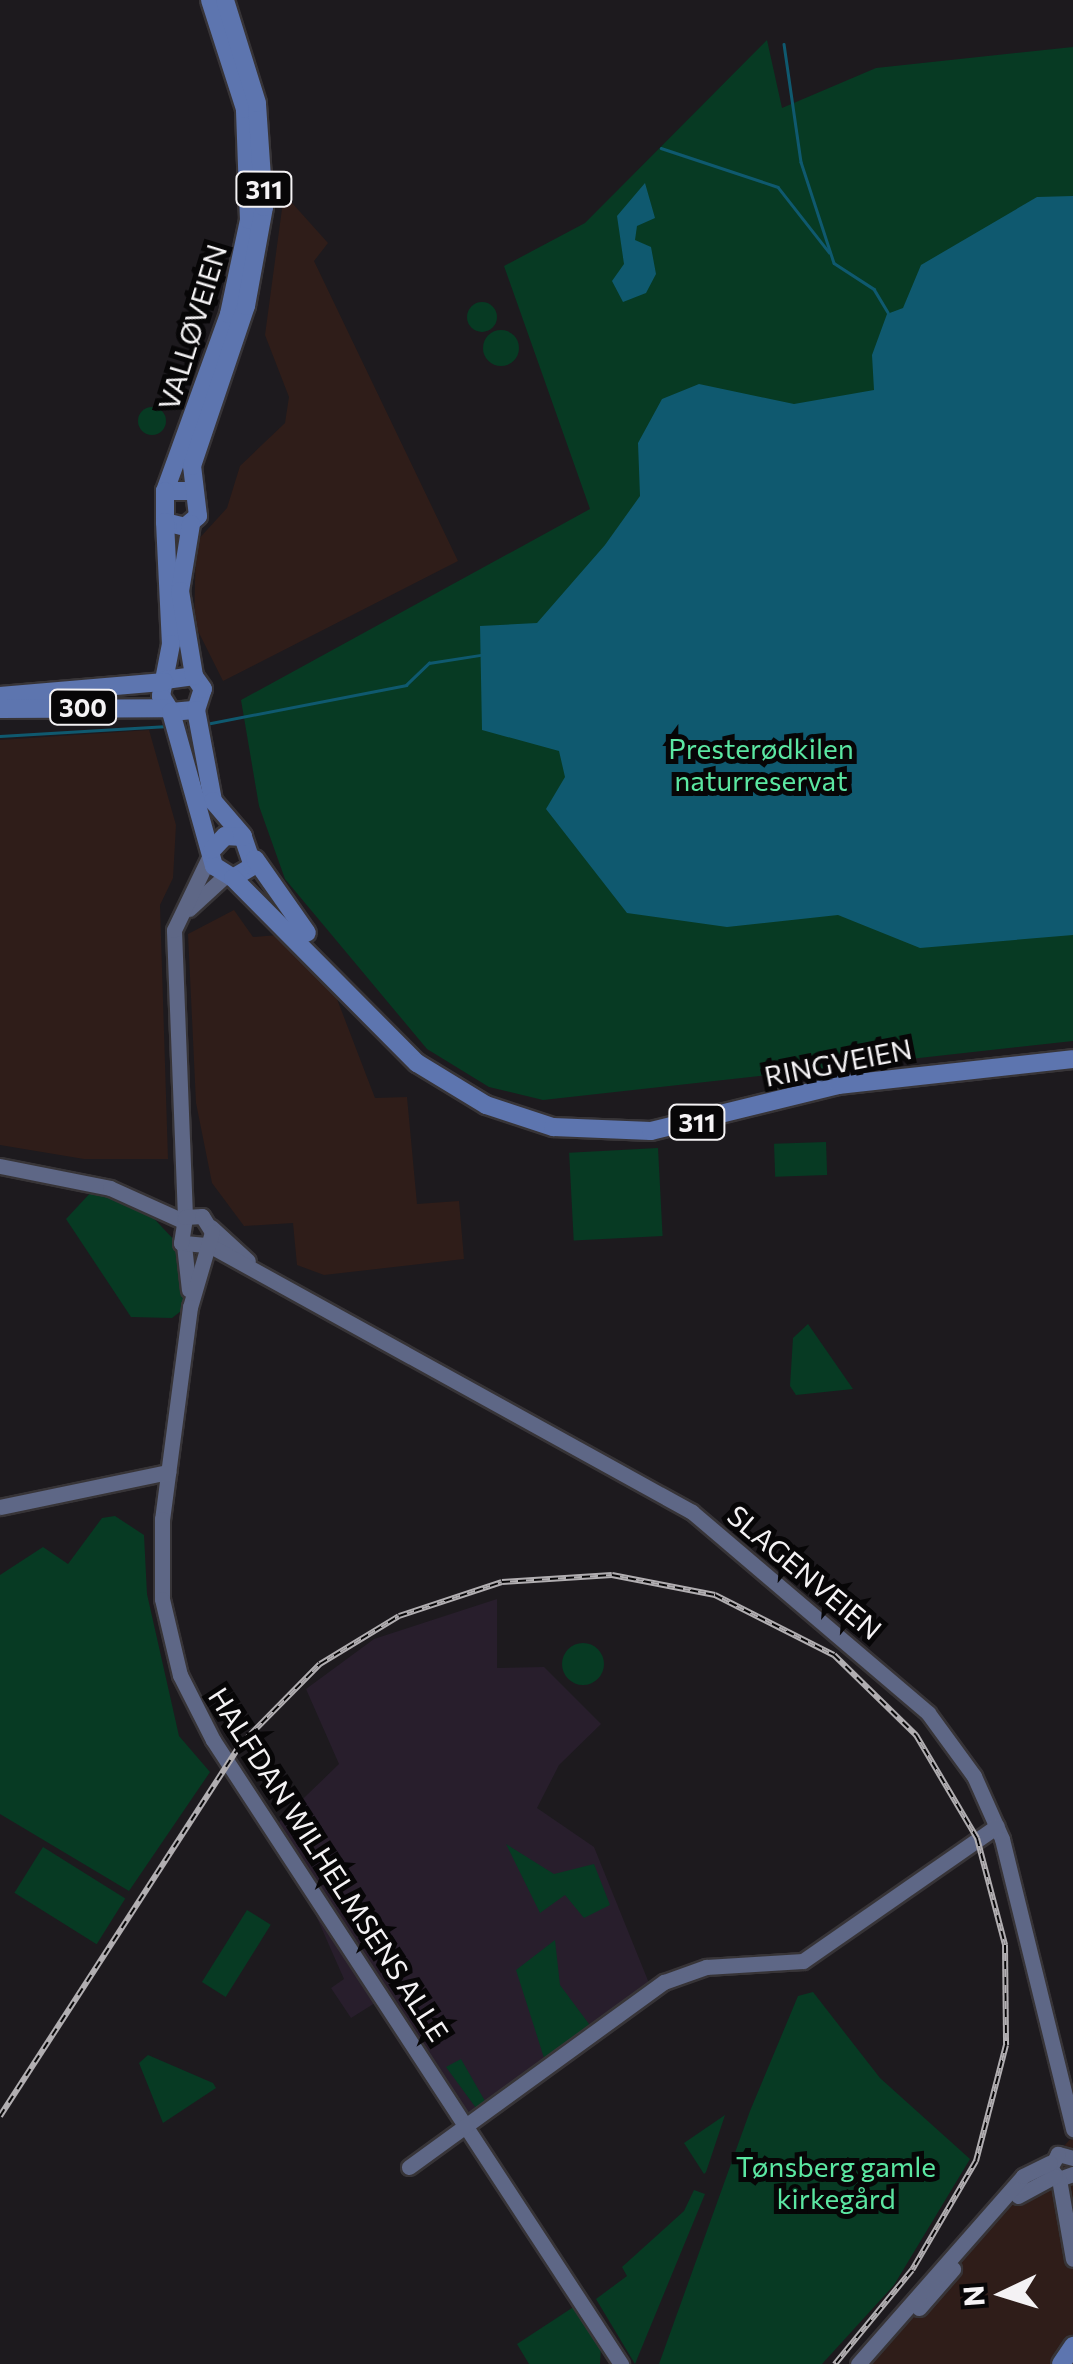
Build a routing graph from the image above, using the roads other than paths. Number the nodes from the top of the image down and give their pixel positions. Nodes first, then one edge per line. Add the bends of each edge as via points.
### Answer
1 (210, 0) edge
2 (226, 0) edge
3 (192, 490) junction
4 (165, 491) junction
5 (165, 522) junction
6 (191, 524) junction
7 (194, 676) junction
8 (165, 681) junction
9 (0, 696) edge
10 (0, 709) edge
11 (182, 719) junction
12 (243, 837) junction
13 (213, 850) junction
14 (255, 858) junction
15 (229, 877) junction
16 (358, 1002) junction
17 (1073, 1059) edge
18 (0, 1166) edge
19 (131, 1195) junction
20 (195, 1220) junction
21 (181, 1242) junction
22 (206, 1244) junction
23 (263, 1272) junction
24 (190, 1307) junction
25 (168, 1472) junction
26 (0, 1507) edge
27 (997, 1826) junction
28 (1072, 2122) edge
29 (467, 2124) junction
30 (1065, 2166) edge
31 (409, 2168) dead end
32 (1073, 2202) edge
33 (1073, 2259) edge
34 (606, 2341) junction
35 (1073, 2346) edge
36 (610, 2364) edge
37 (621, 2364) edge
38 (858, 2364) edge
39 (870, 2364) edge
40 (1061, 2364) edge

1 - 4 main road, VALLØVEIEN / 311 via 245,110 249,220 230,314
2 - 3 main road, VALLØVEIEN / 311 via 258,103 264,208 253,279 196,452
3 - 4 main road
3 - 6 main road, VALLØVEIEN / 311 via 200,510
4 - 5 main road, VALLØVEIEN / 311
5 - 6 main road
5 - 8 main road, VALLØVEIEN / 311
6 - 7 main road, VALLØVEIEN / 311 via 180,591
7 - 8 main road
7 - 11 main road, VALLØVEIEN / 311 via 204,697
8 - 9 main road, 300
8 - 11 main road, VALLØVEIEN / 311
10 - 11 main road, 300
11 - 12 main road, VALLØVEIEN / 311 via 213,801
11 - 13 main road, RINGVEIEN
12 - 13 main road via 225,836
12 - 14 main road, RINGVEIEN / 311
13 - 15 main road, RINGVEIEN / 311
13 - 20 main road via 174,930
14 - 15 main road
14 - 16 main road, RINGVEIEN / 311
15 - 16 main road, RINGVEIEN / 311
15 - 20 main road via 198,895 182,932
16 - 17 main road, RINGVEIEN / 311 via 417,1062 465,1094 588,1132 678,1127 860,1082
18 - 19 main road, SLAGENVEIEN
19 - 20 main road, SLAGENVEIEN
19 - 21 main road, SLAGENVEIEN
20 - 21 main road, HALFDAN WILHELMSENS ALLE
20 - 22 main road, HALFDAN WILHELMSENS ALLE
20 - 23 main road, SLAGENVEIEN
21 - 22 main road
21 - 24 main road, HALFDAN WILHELMSENS ALLE
22 - 23 main road, SLAGENVEIEN
22 - 24 main road, HALFDAN WILHELMSENS ALLE
23 - 27 main road, SLAGENVEIEN via 707,1523 928,1714
24 - 25 main road, HALFDAN WILHELMSENS ALLE
25 - 26 main road
25 - 29 main road, HALFDAN WILHELMSENS ALLE via 162,1599 187,1691
27 - 28 main road, SLAGENVEIEN
27 - 29 main road via 802,1961 682,1972
28 - 30 main road, SLAGENVEIEN
29 - 31 main road
29 - 34 main road, HALFDAN WILHELMSENS ALLE
30 - 32 main road, SLAGENVEIEN
30 - 33 main road, SLAGENVEIEN
30 - 38 main road via 1023,2176
30 - 39 main road via 1030,2184
34 - 36 main road, HALFDAN WILHELMSENS ALLE
34 - 37 main road, HALFDAN WILHELMSENS ALLE
35 - 40 main road

